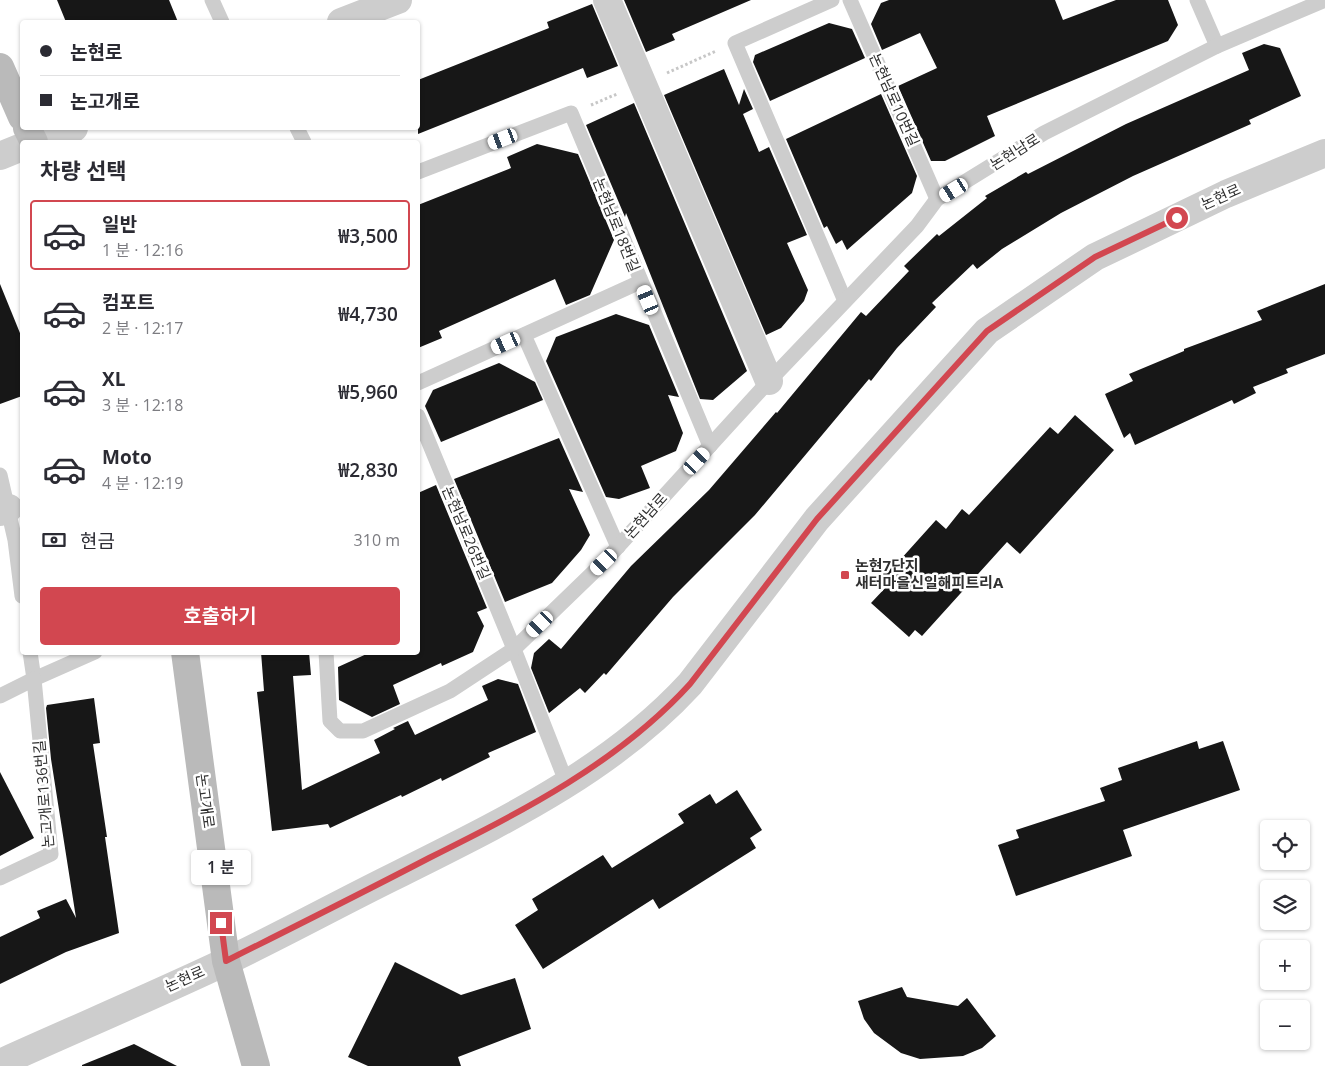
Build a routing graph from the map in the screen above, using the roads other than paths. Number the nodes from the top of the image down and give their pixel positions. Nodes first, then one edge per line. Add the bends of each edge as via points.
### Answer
1 (212, 0) edge
2 (398, 0) edge
3 (607, 0) edge
4 (832, 0) edge
5 (850, 0) edge
6 (1197, 0) edge
7 (1325, 0) edge
8 (221, 20) edge
9 (346, 20) edge
10 (1217, 46) junction
11 (0, 67) edge
12 (20, 112) edge
13 (68, 130) edge
14 (40, 140) edge
15 (20, 148) edge
16 (1325, 153) edge
17 (0, 156) edge
18 (420, 171) edge
19 (937, 200) junction
20 (640, 282) junction
21 (845, 301) junction
22 (524, 335) junction
23 (769, 381) junction
24 (420, 382) edge
25 (420, 421) edge
26 (710, 446) junction
27 (0, 475) edge
28 (4, 510) edge
29 (618, 547) junction
30 (20, 586) edge
31 (514, 649) junction
32 (30, 655) edge
33 (88, 655) edge
34 (185, 655) edge
35 (326, 655) edge
36 (34, 679) junction
37 (0, 696) edge
38 (567, 784) junction
39 (0, 878) edge
40 (226, 961) junction
41 (0, 1063) edge
42 (256, 1066) edge

1 - 8 lane
2 - 9 street
3 - 23 street
4 - 21 lane via 735,43
5 - 19 lane, 논현남로10번길
6 - 10 lane
7 - 10 lane, 논현남로
10 - 19 lane, 논현남로 via 1044,133
11 - 12 main road
13 - 14 street
15 - 17 street
16 - 38 street, 논현로 via 1226,194 1095,257 987,331 817,519 668,708 631,741
18 - 20 lane, 논현남로18번길 via 571,113
19 - 21 lane, 논현남로 via 917,226
20 - 22 lane
20 - 26 lane, 논현남로18번길
21 - 23 lane, 논현남로
22 - 24 lane
22 - 29 lane
23 - 26 lane, 논현남로
25 - 31 lane, 논현남로26번길
26 - 29 lane, 논현남로
27 - 28 lane
28 - 30 lane
29 - 31 lane, 논현남로
31 - 35 lane, 논현남로 via 450,692 363,731 340,731 330,721
31 - 38 lane, 논현남로26번길
32 - 36 lane, 논고개로136번길
33 - 36 lane
34 - 40 main road, 논고개로
36 - 37 lane
36 - 39 lane, 논고개로136번길 via 51,854
38 - 40 street, 논현로 via 498,824
40 - 41 street, 논현로
40 - 42 main road, 논고개로

